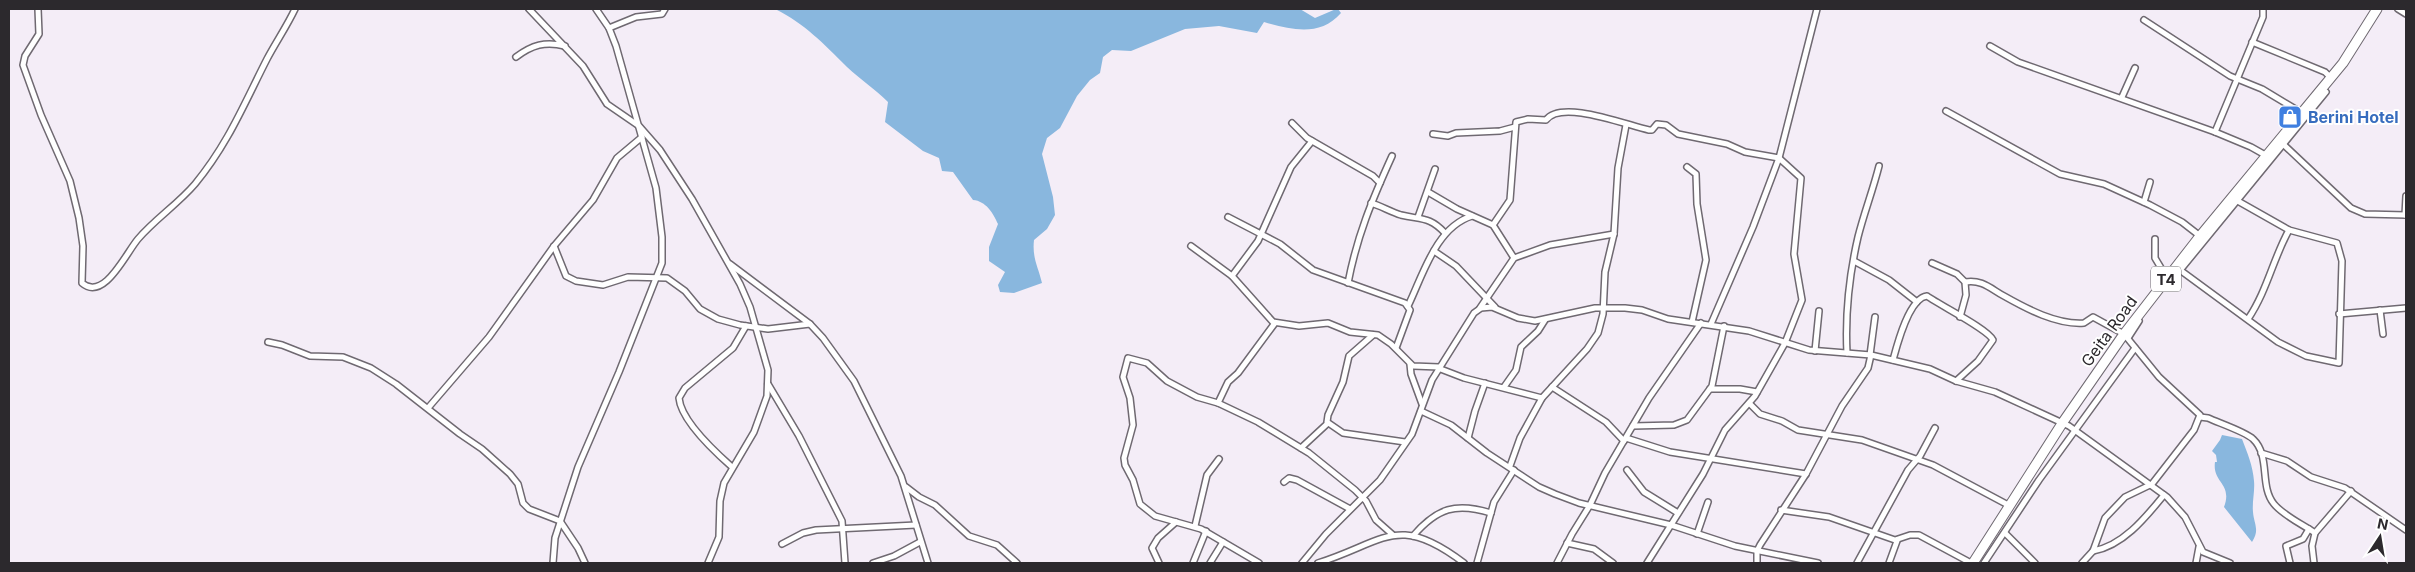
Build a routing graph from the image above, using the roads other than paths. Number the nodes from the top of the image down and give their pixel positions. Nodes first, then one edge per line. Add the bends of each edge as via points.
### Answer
1 (38, 9) edge
2 (295, 9) edge
3 (596, 9) edge
4 (665, 9) edge
5 (1817, 9) edge
6 (2263, 9) edge
7 (2376, 9) edge
8 (2398, 9) edge
9 (531, 10) edge
10 (2406, 14) edge
11 (2144, 20) dead end
12 (609, 28) junction
13 (2252, 42) junction
14 (566, 46) junction
15 (1990, 46) dead end
16 (516, 57) dead end
17 (2135, 68) dead end
18 (2330, 78) junction
19 (2237, 79) junction
20 (2326, 92) dead end
21 (2122, 97) junction
22 (1946, 111) dead end
23 (2302, 113) junction
24 (1292, 123) dead end
25 (1626, 124) junction
26 (639, 126) junction
27 (1516, 127) junction
28 (2215, 132) junction
29 (1433, 134) dead end
30 (642, 137) junction
31 (1312, 141) junction
32 (2283, 144) junction
33 (1780, 155) junction
34 (1392, 156) dead end
35 (2267, 156) junction
36 (1879, 166) dead end
37 (1687, 167) dead end
38 (1435, 169) dead end
39 (2150, 182) dead end
40 (1380, 183) junction
41 (1428, 192) junction
42 (2406, 196) edge
43 (2236, 200) junction
44 (2144, 202) junction
45 (1371, 203) junction
46 (2406, 215) edge
47 (1472, 216) junction
48 (1228, 217) dead end
49 (1418, 217) junction
50 (1492, 225) junction
51 (2289, 230) junction
52 (1445, 233) junction
53 (1261, 234) junction
54 (1614, 234) junction
55 (2200, 236) junction
56 (2155, 239) dead end
57 (554, 246) junction
58 (1191, 246) dead end
59 (1434, 251) junction
60 (1514, 258) junction
61 (1854, 261) junction
62 (728, 263) junction
63 (1932, 263) dead end
64 (2180, 270) junction
65 (1232, 276) junction
66 (658, 277) junction
67 (2167, 278) junction
68 (1965, 282) junction
69 (1348, 283) junction
70 (1486, 298) junction
71 (1917, 302) junction
72 (1408, 306) junction
73 (1496, 307) junction
74 (1603, 307) junction
75 (1479, 308) junction
76 (2406, 308) edge
77 (2380, 310) junction
78 (1819, 311) dead end
79 (2339, 314) junction
80 (1875, 317) dead end
81 (1960, 317) junction
82 (2248, 318) junction
83 (1545, 320) junction
84 (1692, 322) junction
85 (1275, 323) junction
86 (1701, 323) junction
87 (810, 324) junction
88 (1711, 324) junction
89 (746, 326) junction
90 (1724, 326) junction
91 (757, 328) junction
92 (2383, 334) dead end
93 (1373, 335) junction
94 (2126, 336) junction
95 (268, 342) dead end
96 (1785, 343) junction
97 (1396, 348) junction
98 (2135, 348) junction
99 (1815, 351) junction
100 (1847, 353) junction
101 (1870, 355) junction
102 (1893, 360) junction
103 (1410, 364) junction
104 (1439, 368) junction
105 (1956, 381) junction
106 (1486, 383) junction
107 (768, 384) junction
108 (1504, 387) junction
109 (1552, 387) junction
110 (1710, 389) junction
111 (1757, 392) junction
112 (1542, 398) junction
113 (1218, 403) junction
114 (1749, 403) junction
115 (428, 408) junction
116 (1422, 409) junction
117 (2200, 417) junction
118 (2063, 422) junction
119 (1328, 423) junction
120 (1633, 426) junction
121 (1935, 428) dead end
122 (2074, 430) junction
123 (1828, 434) junction
124 (1468, 438) junction
125 (1625, 440) junction
126 (1405, 442) junction
127 (1301, 448) junction
128 (2261, 453) junction
129 (1711, 458) junction
130 (1219, 459) dead end
131 (1917, 460) junction
132 (732, 467) junction
133 (1512, 468) junction
134 (1627, 470) dead end
135 (1806, 474) junction
136 (1284, 482) dead end
137 (2152, 484) junction
138 (904, 486) junction
139 (2350, 491) junction
140 (2164, 495) junction
141 (1362, 498) junction
142 (1708, 502) dead end
143 (1590, 505) junction
144 (2010, 506) junction
145 (1350, 509) junction
146 (1781, 510) junction
147 (1491, 512) junction
148 (1678, 513) junction
149 (560, 521) junction
150 (1176, 522) junction
151 (916, 525) junction
152 (1671, 525) junction
153 (1195, 526) junction
154 (2309, 529) junction
155 (842, 530) junction
156 (2406, 530) edge
157 (1206, 531) junction
158 (1874, 532) junction
159 (2005, 533) junction
160 (2315, 533) junction
161 (1697, 534) junction
162 (1393, 535) junction
163 (1413, 536) junction
164 (1897, 541) junction
165 (920, 542) junction
166 (1223, 542) junction
167 (1567, 543) junction
168 (782, 544) dead end
169 (2199, 547) junction
170 (1757, 551) junction
171 (2093, 551) junction
172 (554, 563) edge
173 (585, 563) edge
174 (708, 563) edge
175 (845, 563) edge
176 (873, 563) edge
177 (928, 563) edge
178 (1017, 563) edge
179 (1159, 563) edge
180 (1193, 563) edge
181 (1210, 563) edge
182 (1259, 563) edge
183 (1302, 563) edge
184 (1318, 563) edge
185 (1464, 563) edge
186 (1477, 563) edge
187 (1557, 563) edge
188 (1613, 563) edge
189 (1647, 563) edge
190 (1757, 563) edge
191 (1818, 563) edge
192 (1857, 563) edge
193 (1889, 563) edge
194 (1972, 563) edge
195 (1984, 563) edge
196 (2035, 563) edge
197 (2082, 563) edge
198 (2196, 563) edge
199 (2230, 563) edge
200 (2290, 563) edge
201 (2314, 563) edge

1 - 2 street via 39,34 23,65 70,181 83,246 82,282 88,287 95,287 107,281 136,240 179,201 219,154
3 - 12 street
4 - 12 street via 662,14 636,17
5 - 33 street
6 - 13 street via 2263,17
7 - 18 highway, Geita Road / T4 via 2354,49
8 - 10 street
9 - 14 street
11 - 19 street
12 - 26 street
13 - 18 street via 2325,72
13 - 19 street
14 - 16 street via 538,44
14 - 26 street via 590,76 606,104
15 - 21 street via 2029,66
17 - 21 street
18 - 23 highway, Geita Road / T4
19 - 23 street via 2270,93
19 - 28 street
20 - 32 street
21 - 28 street
22 - 44 street via 2060,174 2091,179
23 - 35 highway, Geita Road / T4
24 - 31 street
25 - 27 street via 1562,111 1546,120 1518,121
25 - 33 street via 1651,130 1657,124 1663,124 1678,134 1727,144 1745,152
25 - 54 street via 1618,173
26 - 30 street
26 - 62 street via 683,184
27 - 29 street via 1497,132
27 - 50 street via 1510,201
28 - 35 street
30 - 57 street via 617,158 593,200
30 - 66 street via 660,210 662,257
31 - 40 street
31 - 53 street via 1291,167
32 - 43 street
32 - 46 street via 2351,208 2373,215
33 - 88 street
33 - 96 street via 1801,178 1794,254 1802,300
34 - 40 street
35 - 55 highway, Geita Road / T4
36 - 61 street
37 - 84 street via 1696,174 1706,260
38 - 41 street
39 - 44 street
40 - 45 street
41 - 47 street
41 - 49 street
42 - 46 street
43 - 51 street
43 - 64 street
44 - 55 street via 2177,219
45 - 49 street via 1399,214
45 - 69 street via 1355,246
47 - 50 street
47 - 52 street via 1454,224
48 - 53 street
49 - 52 street via 1434,223
50 - 60 street
51 - 79 street via 2337,242 2342,261
51 - 82 street via 2264,292
52 - 59 street
53 - 65 street
53 - 69 street via 1280,244 1313,270
54 - 60 street via 1550,245
54 - 74 street via 1605,272
55 - 67 highway, Geita Road / T4
56 - 67 street via 2155,258
57 - 66 street via 566,276 576,281 603,285 628,277
57 - 115 street via 483,345
58 - 65 street
59 - 70 street via 1456,266
59 - 72 street
60 - 70 street
61 - 71 street via 1890,280
61 - 100 street via 1847,296
62 - 87 street
62 - 91 street via 746,295
63 - 68 street via 1957,274
64 - 82 street
64 - 94 street
65 - 85 street via 1266,317
66 - 89 street via 673,281 705,312
66 - 149 street via 587,443
67 - 94 highway, Geita Road / T4
68 - 81 street via 1966,295
68 - 94 street via 1975,281 1990,286 2051,318 2080,324 2093,316
69 - 72 street
70 - 73 street
70 - 75 street
71 - 81 street via 1927,296
71 - 102 street via 1907,319
72 - 97 street via 1410,310
73 - 75 street
73 - 83 street via 1524,320
74 - 83 street
74 - 84 street via 1642,310 1668,319
74 - 109 street via 1598,333 1592,344
75 - 104 street
76 - 77 street
77 - 79 street
77 - 92 street
78 - 99 street
79 - 82 street via 2338,364 2311,358 2287,347
80 - 101 street
81 - 105 street via 1988,333 1994,341
83 - 108 street via 1521,347 1516,370
84 - 86 street
85 - 93 street via 1304,326 1328,323 1350,332
85 - 113 street via 1228,382
86 - 88 street
86 - 120 street
87 - 91 street
87 - 138 street via 824,338 854,381 888,446
88 - 90 street
89 - 91 street
89 - 132 street via 733,348 691,383 679,398 686,417 711,448
90 - 96 street
90 - 110 street
91 - 107 street via 767,365
93 - 97 street via 1380,336
93 - 119 street via 1350,356
94 - 98 street
94 - 118 highway, Geita Road / T4
95 - 115 street via 310,356 338,355 363,364
96 - 99 street
96 - 111 street
97 - 103 street
98 - 117 street
98 - 122 street
99 - 100 street
100 - 101 street
101 - 102 street
101 - 123 street via 1868,368 1842,406
102 - 105 street via 1930,369
103 - 104 street via 1420,368
103 - 116 street
104 - 106 street
104 - 116 street
105 - 118 street via 1995,392
106 - 108 street
106 - 124 street
107 - 132 street via 766,403 758,422
107 - 155 street via 830,497 842,521
108 - 112 street
109 - 112 street
109 - 125 street via 1606,422
110 - 111 street
110 - 120 street via 1683,422
111 - 114 street
112 - 133 street via 1520,438
113 - 127 street
113 - 150 street via 1197,397 1167,381 1141,360 1127,359 1124,381 1133,425 1124,452 1125,465 1140,504 1155,516
114 - 123 street via 1757,413 1798,430
114 - 129 street via 1725,430
115 - 149 street via 510,474 518,484 528,510
116 - 124 street
116 - 126 street via 1414,431
117 - 128 street via 2247,435 2255,440
117 - 137 street via 2194,430
118 - 122 street
118 - 144 highway, Geita Road / T4
119 - 126 street via 1337,431 1350,435
119 - 127 street
120 - 125 street
121 - 131 street
122 - 137 street
122 - 159 street
123 - 131 street via 1862,440
123 - 135 street
124 - 133 street
125 - 129 street via 1670,452
125 - 143 street via 1604,473
126 - 141 street via 1380,480
127 - 141 street
128 - 139 street via 2287,461 2311,477
128 - 154 street via 2270,498 2279,509
129 - 135 street
129 - 148 street
130 - 153 street via 1207,475
131 - 144 street via 1944,470
131 - 158 street via 1908,470
132 - 174 street via 721,493 719,537
133 - 143 street via 1555,494
133 - 147 street
134 - 148 street via 1644,492
135 - 146 street
136 - 145 street via 1289,478 1297,480
137 - 140 street
137 - 171 street via 2124,497 2112,510 2100,527
138 - 151 street
138 - 178 street via 935,505 970,536 994,544
139 - 156 street
139 - 160 street
140 - 169 street via 2185,517
140 - 171 street via 2133,530
141 - 145 street
141 - 162 street via 1376,520
142 - 161 street
143 - 152 street
143 - 167 street
144 - 194 highway, Geita Road / T4
145 - 183 street
146 - 158 street via 1829,517
146 - 170 street
147 - 163 street via 1469,507 1449,509 1432,517
147 - 186 street
148 - 152 street
149 - 172 street via 555,538
149 - 173 street
150 - 153 street
150 - 179 street via 1152,548
151 - 155 street
151 - 165 street
152 - 161 street
152 - 189 street
153 - 157 street
154 - 160 street
154 - 200 street via 2303,538 2286,546
155 - 168 street via 808,532
155 - 175 street
157 - 166 street
157 - 180 street
158 - 164 street
158 - 192 street
159 - 195 street
159 - 196 street
160 - 201 street via 2312,546
161 - 170 street
162 - 163 street
162 - 184 street
163 - 185 street via 1438,545
164 - 193 street
164 - 194 street via 1919,535
165 - 176 street
165 - 177 street
166 - 181 street
166 - 182 street
167 - 187 street
167 - 188 street via 1594,549
169 - 198 street
169 - 199 street via 2203,552
170 - 190 street
170 - 191 street
171 - 197 street

